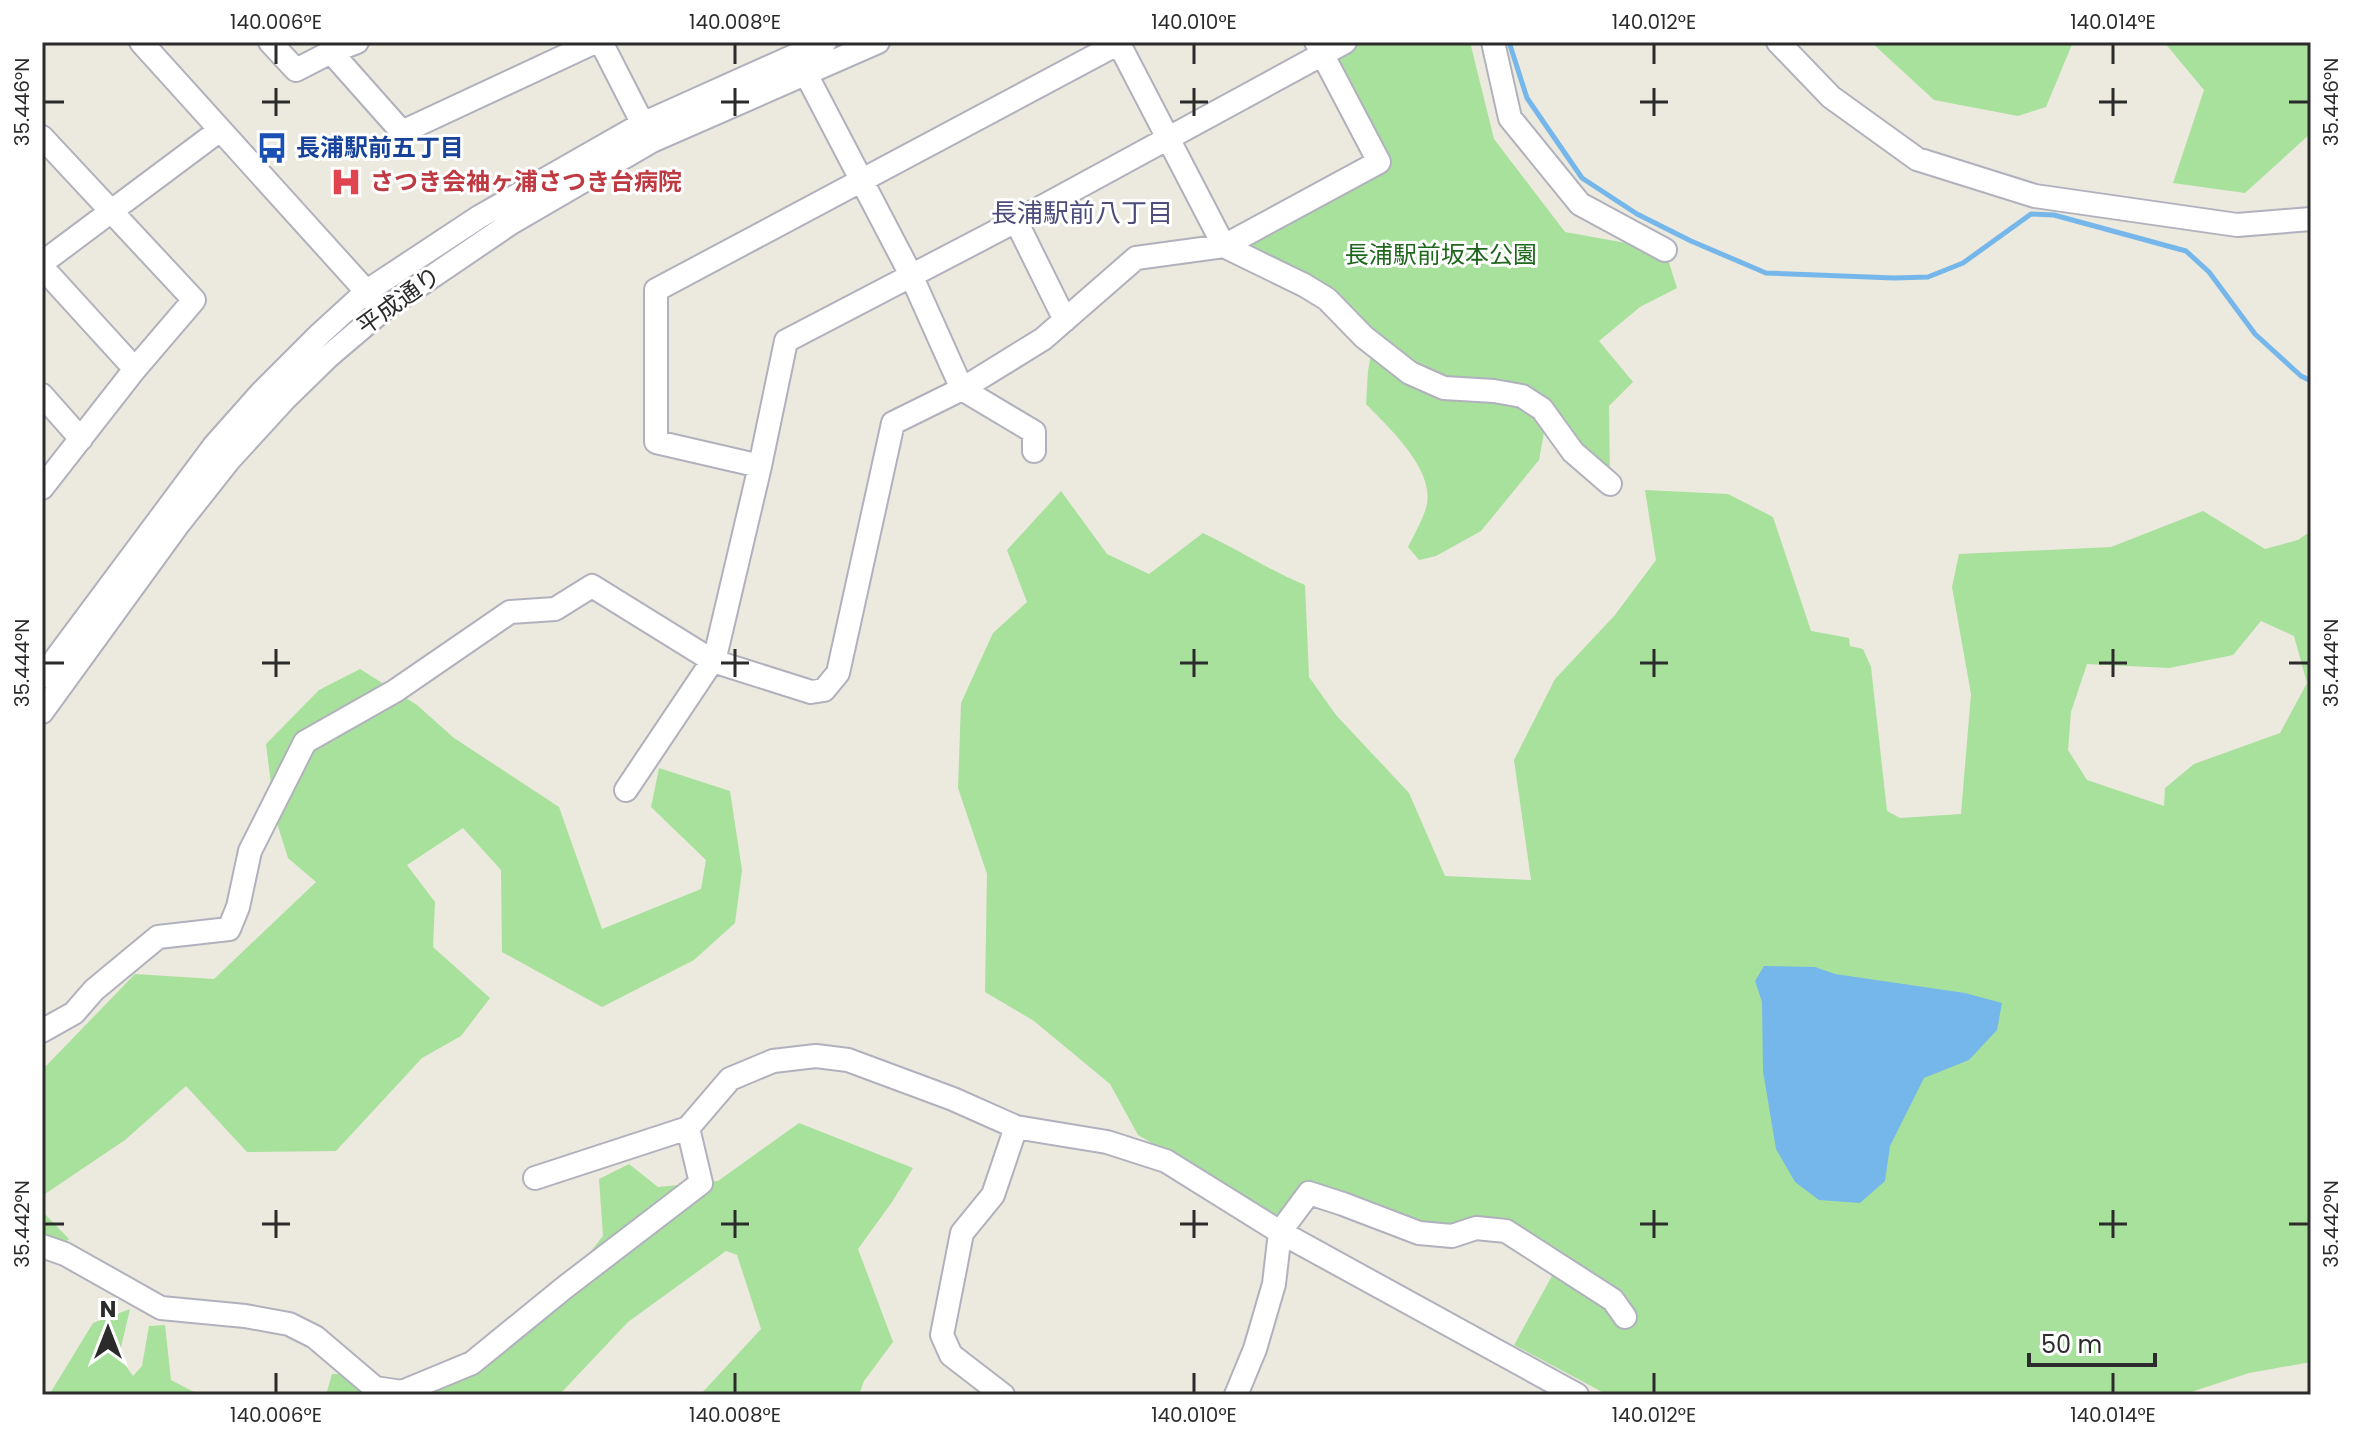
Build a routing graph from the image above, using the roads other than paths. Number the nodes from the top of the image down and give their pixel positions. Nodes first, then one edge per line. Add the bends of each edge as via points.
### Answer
1 (141, 42) edge
2 (270, 42) edge
3 (357, 42) edge
4 (598, 42) edge
5 (825, 42) edge
6 (878, 42) edge
7 (1119, 42) edge
8 (1345, 42) edge
9 (1493, 42) edge
10 (1778, 42) edge
11 (1319, 48) edge
12 (331, 52) junction
13 (806, 74) junction
14 (220, 130) junction
15 (647, 132) junction
16 (42, 137) edge
17 (1167, 139) junction
18 (862, 179) junction
19 (113, 211) junction
20 (2311, 219) edge
21 (1016, 221) junction
22 (1224, 246) junction
23 (1665, 250) dead end
24 (42, 265) edge
25 (911, 275) junction
26 (367, 291) junction
27 (383, 310) junction
28 (1065, 320) junction
29 (135, 369) junction
30 (962, 389) junction
31 (42, 395) edge
32 (81, 439) junction
33 (1034, 451) dead end
34 (760, 466) junction
35 (1610, 484) dead end
36 (42, 488) edge
37 (713, 661) junction
38 (49, 671) edge
39 (42, 712) edge
40 (626, 790) dead end
41 (42, 1031) edge
42 (1016, 1127) junction
43 (688, 1128) junction
44 (535, 1178) dead end
45 (1280, 1232) junction
46 (42, 1246) edge
47 (1625, 1317) dead end
48 (1569, 1393) edge
49 (1003, 1395) edge
50 (1236, 1395) edge

1 - 14 street
2 - 12 street via 296,70
3 - 12 street
4 - 12 street via 402,132
4 - 15 street
5 - 15 street, 平成通り
6 - 13 street, 平成通り
7 - 17 street
7 - 18 street
8 - 11 street
9 - 23 street via 1510,118 1580,204
10 - 20 street via 1831,97 1917,159 2035,196 2237,225
11 - 17 street
11 - 22 street via 1379,162
13 - 15 street, 平成通り
13 - 18 street
14 - 19 street
14 - 26 street
15 - 26 street, 平成通り via 479,217
15 - 27 street, 平成通り
16 - 19 street
17 - 21 street
17 - 22 street
18 - 25 street
18 - 34 street via 656,290 656,442
19 - 24 street
19 - 29 street via 194,300
21 - 25 street
21 - 28 street
22 - 28 street via 1136,258
22 - 35 street via 1327,299 1410,373 1444,388 1494,391 1532,402 1573,452
24 - 29 street
25 - 30 street
25 - 34 street via 786,341
26 - 27 street
26 - 38 street, 平成通り via 214,446
27 - 38 street, 平成通り via 329,356 230,459
28 - 30 street
29 - 32 street
30 - 33 street via 1034,432
30 - 37 street via 893,423 838,673 824,690 811,692
31 - 32 street
32 - 36 street
34 - 37 street
37 - 40 street
37 - 41 street via 592,586 555,609 510,612 395,691 305,742 250,851 229,929 158,937 74,1013
38 - 39 street, 平成通り
42 - 43 street via 848,1060 816,1056 773,1061 730,1079
42 - 45 street via 1107,1142 1166,1161
42 - 49 street via 993,1195 962,1233 942,1335 951,1355
43 - 44 street
43 - 46 street via 701,1183 472,1363 402,1392 375,1388 315,1337 289,1324 161,1308
45 - 47 street via 1309,1193 1419,1233 1506,1231 1613,1300
45 - 48 street
45 - 50 street via 1274,1284

